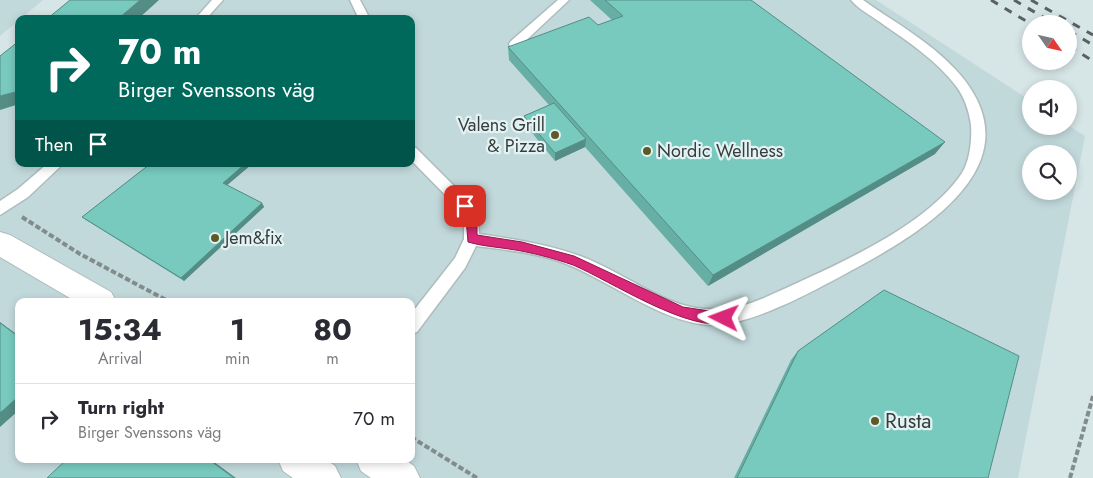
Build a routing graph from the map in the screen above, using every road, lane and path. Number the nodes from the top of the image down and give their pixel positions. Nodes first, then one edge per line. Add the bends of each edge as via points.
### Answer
1 (218, 0) edge
2 (355, 0) edge
3 (564, 0) edge
4 (856, 0) edge
5 (204, 15) edge
6 (363, 15) edge
7 (515, 44) edge
8 (415, 155) edge
9 (53, 167) edge
10 (2, 207) edge
11 (472, 239) junction
12 (8, 248) edge
13 (71, 298) edge
14 (96, 298) edge
15 (162, 298) edge
16 (415, 322) edge
17 (1093, 396) edge
18 (415, 440) edge
19 (379, 463) edge
20 (402, 478) edge
21 (477, 478) edge
22 (1070, 478) edge

1 - 5 lane
2 - 6 lane
3 - 7 lane
4 - 11 lane via 956,76 971,101 978,130 976,156 966,177 944,202 874,251 830,276 764,306 724,318 710,318 682,312 574,261 522,246
8 - 11 lane via 465,206 471,218
9 - 10 lane
10 - 15 path
11 - 16 lane via 460,264
12 - 13 street
12 - 14 street
17 - 22 path
18 - 21 path
19 - 20 street

